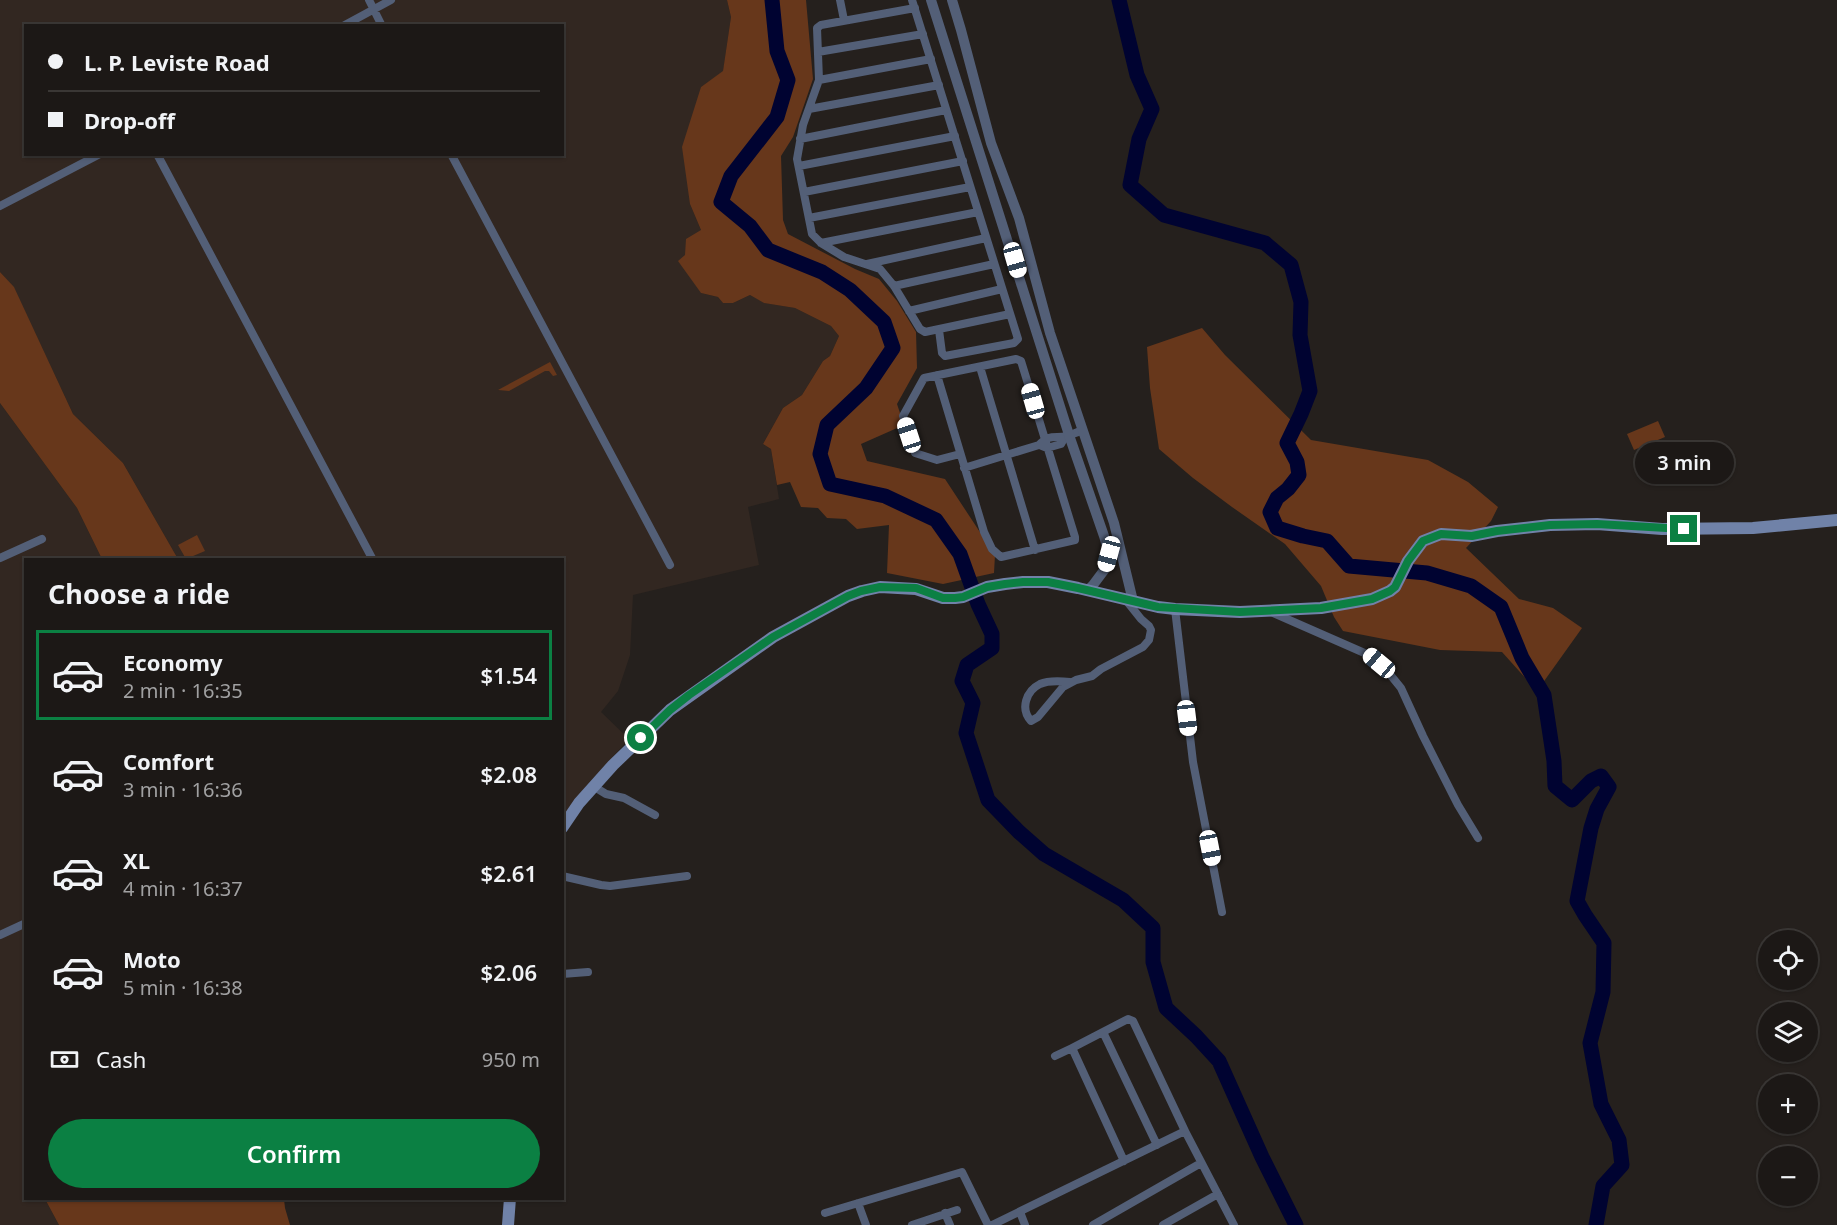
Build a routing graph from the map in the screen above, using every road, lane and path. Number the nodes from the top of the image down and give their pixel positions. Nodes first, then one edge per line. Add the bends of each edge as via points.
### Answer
1 (369, 0) edge
2 (391, 0) edge
3 (840, 0) edge
4 (931, 0) edge
5 (951, 0) edge
6 (914, 4) edge
7 (374, 9) junction
8 (844, 20) junction
9 (347, 24) edge
10 (381, 24) edge
11 (923, 34) junction
12 (818, 52) junction
13 (931, 59) junction
14 (819, 80) junction
15 (939, 85) junction
16 (809, 109) junction
17 (946, 110) junction
18 (955, 136) junction
19 (800, 139) junction
20 (96, 156) edge
21 (158, 156) edge
22 (452, 156) edge
23 (963, 161) junction
24 (799, 166) junction
25 (970, 187) junction
26 (804, 192) junction
27 (0, 206) edge
28 (978, 212) junction
29 (809, 218) junction
30 (986, 238) junction
31 (821, 243) junction
32 (866, 264) junction
33 (994, 264) junction
34 (894, 286) junction
35 (1002, 289) junction
36 (909, 311) junction
37 (1010, 314) junction
38 (939, 330) junction
39 (980, 367) junction
40 (937, 375) junction
41 (1083, 430) junction
42 (1067, 436) junction
43 (1044, 444) junction
44 (960, 454) junction
45 (1007, 455) junction
46 (964, 468) junction
47 (1837, 520) edge
48 (42, 539) dead end
49 (1035, 550) junction
50 (1122, 552) junction
51 (1109, 554) junction
52 (0, 558) edge
53 (372, 558) edge
54 (670, 565) dead end
55 (1088, 590) junction
56 (1129, 600) junction
57 (1174, 609) junction
58 (1268, 611) junction
59 (1070, 682) junction
60 (593, 786) junction
61 (655, 815) dead end
62 (564, 825) edge
63 (1478, 838) dead end
64 (564, 876) edge
65 (687, 876) dead end
66 (1222, 912) dead end
67 (24, 924) edge
68 (0, 934) edge
69 (588, 972) dead end
70 (564, 974) edge
71 (1103, 1032) junction
72 (1072, 1048) junction
73 (1055, 1056) dead end
74 (1185, 1131) junction
75 (1157, 1145) junction
76 (1124, 1161) junction
77 (1202, 1163) junction
78 (1218, 1194) junction
79 (510, 1200) edge
80 (858, 1203) junction
81 (957, 1210) dead end
82 (1020, 1212) junction
83 (825, 1213) dead end
84 (945, 1213) junction
85 (508, 1225) edge
86 (866, 1225) edge
87 (912, 1225) edge
88 (950, 1225) edge
89 (990, 1225) edge
90 (1025, 1225) edge
91 (1093, 1225) edge
92 (1164, 1225) edge
93 (1234, 1225) edge

1 - 7 street
2 - 7 street
3 - 8 street
4 - 42 street
5 - 41 street via 991,142 1019,218 1050,333
6 - 8 street
6 - 11 street
7 - 9 street
7 - 10 street
8 - 12 street via 817,27
11 - 12 street
11 - 13 street
12 - 14 street
13 - 14 street
13 - 15 street
14 - 16 street
15 - 16 street
15 - 17 street
16 - 19 street
17 - 18 street
17 - 19 street
18 - 23 street
18 - 24 street
19 - 24 street
20 - 27 street
21 - 53 street
22 - 54 street
23 - 25 street
23 - 26 street
24 - 26 street
25 - 28 street
25 - 29 street
26 - 29 street
28 - 30 street
28 - 31 street
29 - 31 street via 812,234
30 - 32 street
30 - 33 street
31 - 32 street
32 - 34 street via 880,268
33 - 34 street
33 - 35 street
34 - 36 street
35 - 36 street
35 - 37 street
36 - 38 street via 922,331
37 - 38 street
37 - 38 street via 1018,338 1014,343 945,356
39 - 40 street
39 - 43 street via 1021,361
39 - 45 street
40 - 44 street
40 - 44 street via 924,378 903,416 915,453 937,460
41 - 42 street
41 - 50 street
42 - 43 street via 1054,435
42 - 51 street
43 - 45 street
43 - 49 street via 1075,539
44 - 46 street
45 - 46 street
45 - 49 street
46 - 49 street via 992,549 1001,557
47 - 58 main road via 1753,528 1550,525 1472,536 1441,534 1423,541 1395,587 1372,599 1321,608
48 - 52 street
50 - 51 street
50 - 56 street
51 - 55 street via 1105,569
55 - 56 main road
55 - 60 main road via 1032,582 987,587 955,598 916,588 880,587 848,596 773,637 689,695
56 - 57 main road
56 - 59 street via 1151,630 1149,640 1092,676
57 - 58 main road
57 - 66 street via 1193,762
58 - 63 street via 1369,655 1388,672 1401,688
59 - 59 street via 1050,681 1034,688 1024,706 1028,719 1038,717
60 - 61 street
60 - 62 main road
64 - 65 street via 610,886
67 - 68 street
69 - 70 street
71 - 72 street
71 - 74 street via 1128,1019 1133,1021
71 - 75 street
72 - 73 street
72 - 76 street
74 - 75 street
74 - 77 street
75 - 76 street
76 - 82 street
77 - 78 street
77 - 91 street
78 - 92 street
78 - 93 street
79 - 85 main road
80 - 83 street
80 - 86 street
80 - 89 street via 962,1172
81 - 84 street
82 - 89 street
82 - 90 street
84 - 87 street
84 - 88 street

